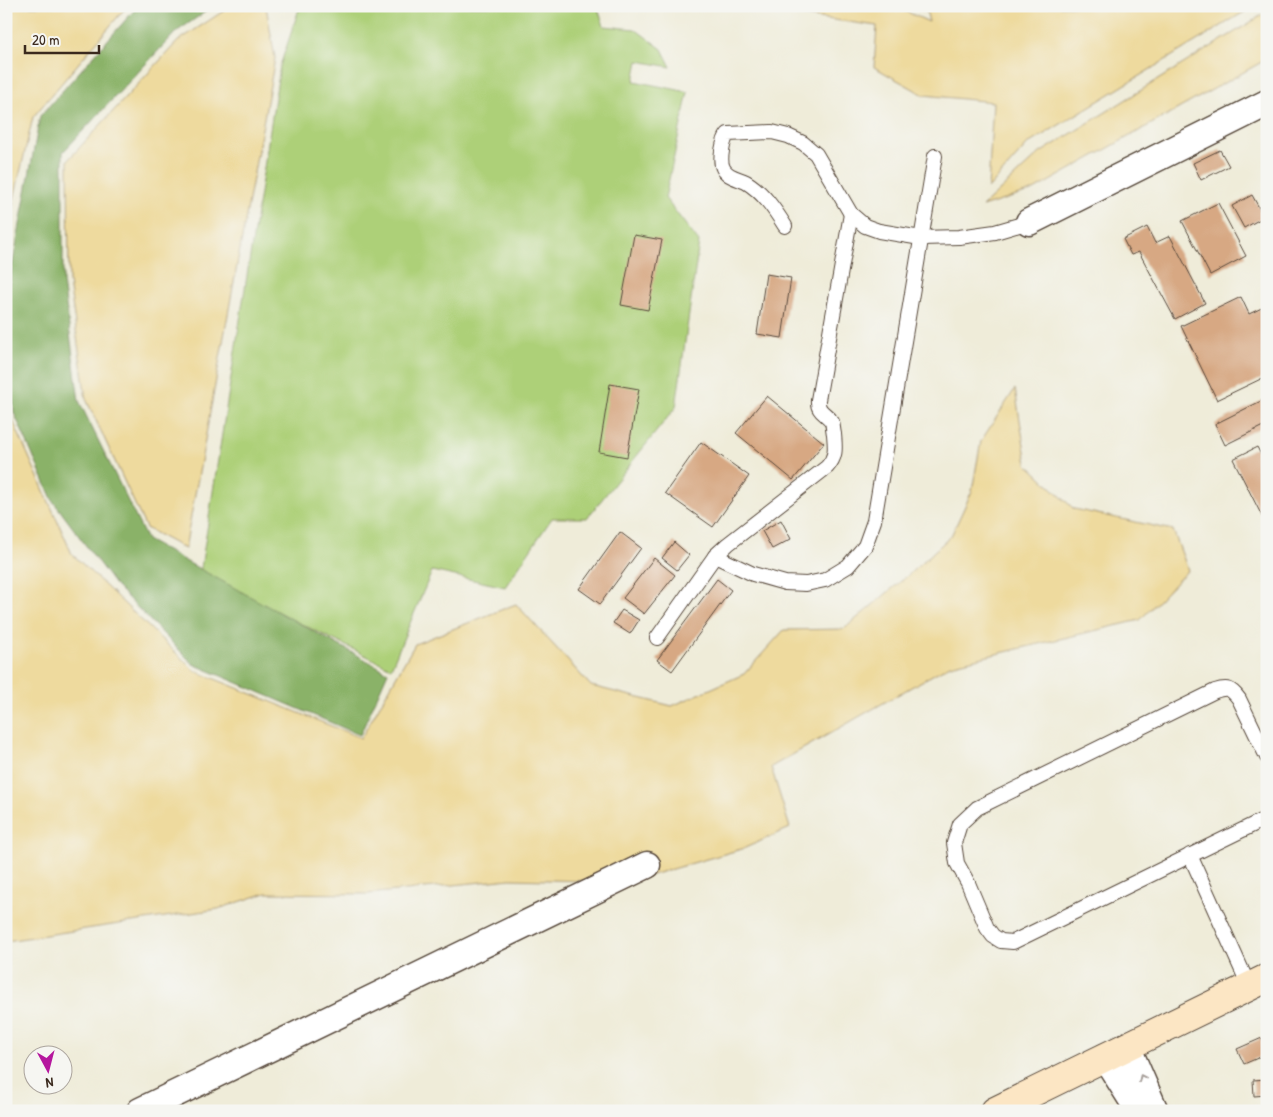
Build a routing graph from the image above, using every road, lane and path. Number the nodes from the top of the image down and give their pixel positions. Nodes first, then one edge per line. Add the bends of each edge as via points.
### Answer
1 (1267, 103) edge
2 (935, 156) dead end
3 (851, 214) junction
4 (1029, 222) joint
5 (785, 226) dead end
6 (921, 238) junction
7 (715, 556) junction
8 (657, 638) dead end
9 (1267, 757) edge
10 (1267, 818) edge
11 (1190, 855) junction
12 (647, 865) dead end
13 (1258, 982) edge
14 (1116, 1052) junction
15 (140, 1111) edge
16 (995, 1111) edge
17 (1139, 1111) edge
18 (1155, 1111) edge

1 - 4 street
2 - 6 lane
3 - 5 lane via 816,154 803,143 772,132 728,134 723,144 723,169 729,176 746,182 762,194
3 - 6 lane via 865,226 879,231
3 - 7 lane via 818,400 819,408 832,423 835,456 827,467
4 - 6 lane via 986,234
6 - 7 lane via 874,521 865,546 848,566 826,580 806,584 785,583 753,574
7 - 8 lane
9 - 11 lane via 1238,699 1233,691 1224,688 977,808 960,824 954,843 957,863 987,928 993,936 1007,942 1013,942
10 - 11 lane
11 - 13 lane
12 - 15 street
13 - 14 street
14 - 16 street
14 - 17 street
18 -> 14 street via 1150,1096

